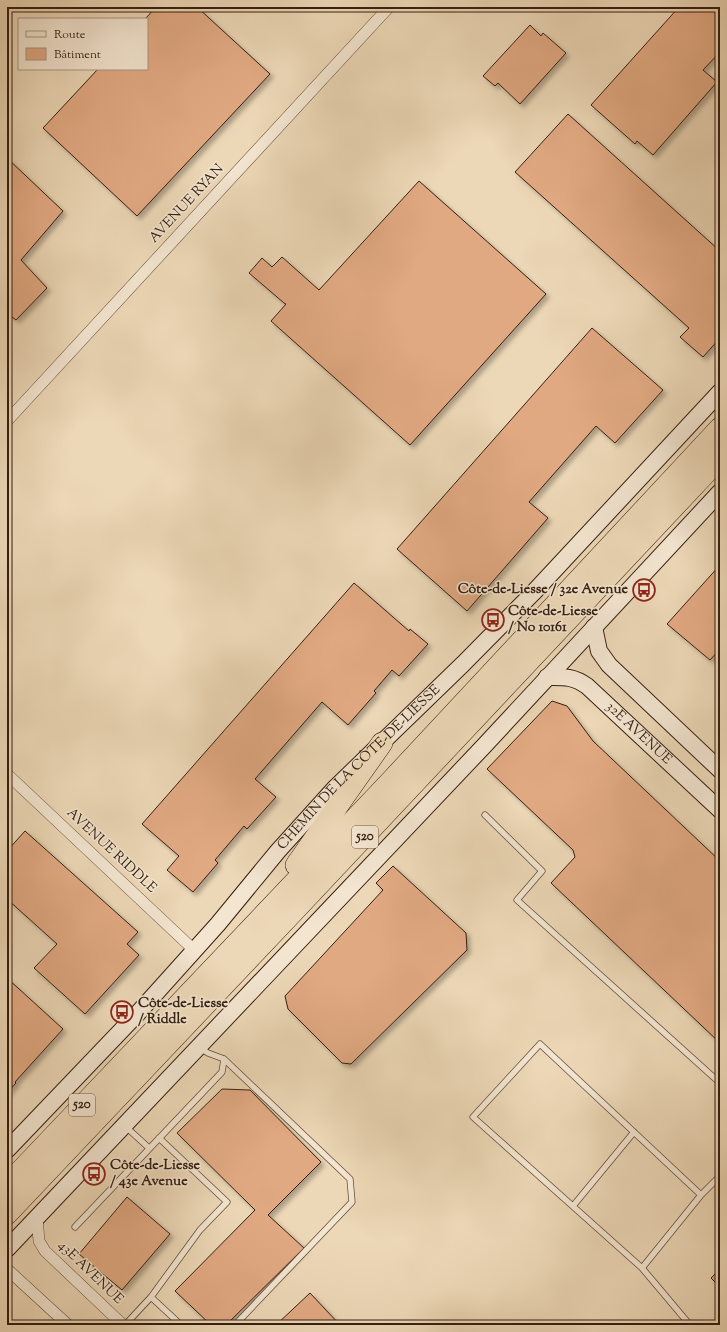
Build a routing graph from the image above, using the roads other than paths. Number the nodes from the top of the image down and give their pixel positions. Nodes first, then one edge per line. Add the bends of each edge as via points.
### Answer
1 (390, 7) edge
2 (720, 392) edge
3 (7, 421) edge
4 (720, 428) edge
5 (720, 458) edge
6 (720, 492) edge
7 (594, 627) junction
8 (547, 677) junction
9 (382, 743) junction
10 (720, 770) edge
11 (7, 774) edge
12 (720, 810) edge
13 (485, 815) dead end
14 (258, 920) junction
15 (194, 950) junction
16 (198, 1047) junction
17 (224, 1059) junction
18 (720, 1083) edge
19 (124, 1125) junction
20 (634, 1132) junction
21 (159, 1138) junction
22 (149, 1148) junction
23 (7, 1150) edge
24 (720, 1176) edge
25 (7, 1185) edge
26 (701, 1195) junction
27 (573, 1206) junction
28 (7, 1214) edge
29 (37, 1217) junction
30 (75, 1227) dead end
31 (7, 1249) edge
32 (642, 1268) junction
33 (7, 1269) edge
34 (151, 1297) junction
35 (68, 1325) edge
36 (124, 1325) edge
37 (181, 1325) edge
38 (235, 1325) edge
39 (690, 1325) edge

1 - 3 street, AVENUE RYAN
2 - 9 main road, CHEMIN DE LA CÔTE-DE-LIESSE via 534,593
4 - 14 highway, 520
5 - 28 highway, 520
6 - 7 main road
7 - 8 main road
7 - 10 main road, 32E AVENUE via 599,651 609,665
8 - 12 main road, 32E AVENUE via 575,678 587,686
8 - 16 main road
9 - 14 highway
9 - 15 main road, CHEMIN DE LA CÔTE-DE-LIESSE via 307,818
11 - 15 street, AVENUE RIDDLE
13 - 18 lane via 542,871 517,900
14 - 25 highway, 520
15 - 23 main road, CHEMIN DE LA CÔTE-DE-LIESSE via 138,1013
16 - 17 lane
16 - 19 main road
17 - 21 lane via 222,1072
17 - 38 lane via 350,1179 352,1202
19 - 22 lane
19 - 29 main road
20 - 26 lane
20 - 27 lane
20 - 27 lane via 540,1044 474,1117
21 - 22 lane
21 - 34 lane via 227,1202 200,1230
22 - 30 lane
24 - 26 lane
26 - 32 lane
27 - 32 lane
29 - 31 main road
29 - 36 street, 43E AVENUE via 39,1241 45,1251
32 - 39 lane
33 - 35 street
34 - 36 lane
34 - 37 lane

